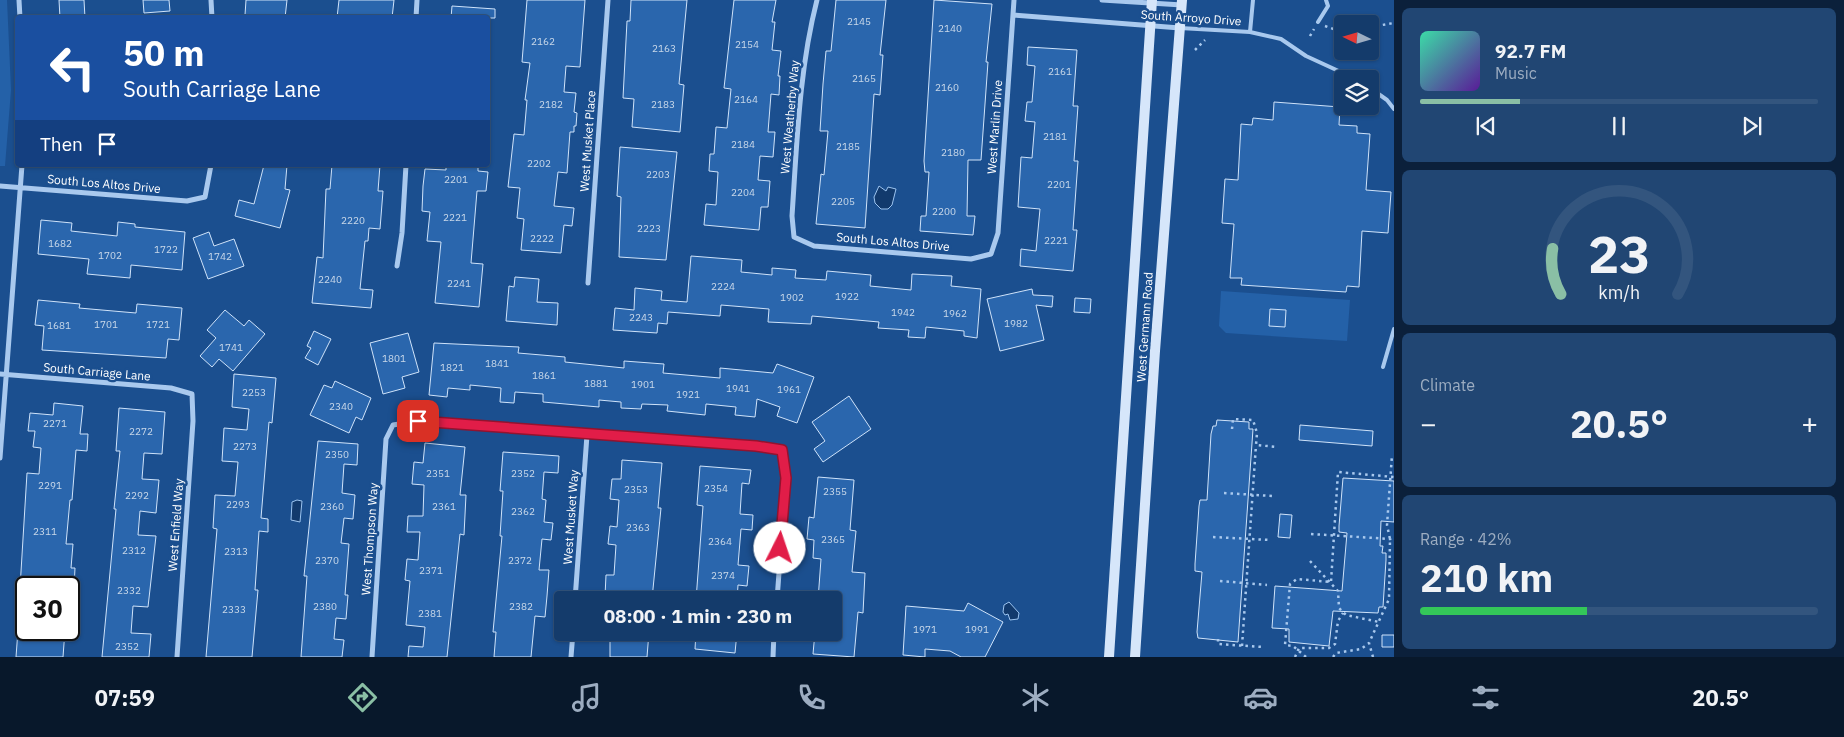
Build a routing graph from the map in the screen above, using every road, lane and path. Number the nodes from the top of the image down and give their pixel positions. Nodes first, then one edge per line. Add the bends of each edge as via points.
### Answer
1 (19, 0) edge
2 (211, 0) edge
3 (417, 0) edge
4 (608, 0) edge
5 (817, 0) edge
6 (1014, 0) edge
7 (1102, 0) edge
8 (1253, 0) edge
9 (1326, 0) edge
10 (1152, 2) edge
11 (1182, 3) edge
12 (20, 15) edge
13 (212, 15) edge
14 (416, 15) edge
15 (1014, 15) junction
16 (1318, 22) dead end
17 (1394, 23) edge
18 (1151, 26) junction
19 (1379, 26) edge
20 (1180, 28) junction
21 (1250, 32) junction
22 (1205, 40) dead end
23 (1195, 50) dead end
24 (1336, 70) edge
25 (1379, 95) edge
26 (1394, 109) edge
27 (22, 167) edge
28 (211, 167) edge
29 (406, 167) edge
30 (0, 186) edge
31 (20, 187) junction
32 (794, 237) joint
33 (991, 254) joint
34 (397, 266) dead end
35 (588, 283) dead end
36 (1394, 329) edge
37 (1383, 367) dead end
38 (3, 374) edge
39 (192, 394) joint
40 (1232, 429) dead end
41 (587, 435) junction
42 (1256, 445) junction
43 (1277, 447) dead end
44 (1392, 456) dead end
45 (0, 458) edge
46 (1392, 477) edge
47 (1224, 493) dead end
48 (1253, 495) junction
49 (1273, 496) dead end
50 (1311, 534) dead end
51 (1334, 535) junction
52 (1394, 536) edge
53 (1213, 537) dead end
54 (1250, 539) junction
55 (1390, 539) junction
56 (1270, 540) dead end
57 (1310, 561) dead end
58 (1220, 582) dead end
59 (1331, 582) junction
60 (1246, 584) junction
61 (1267, 585) dead end
62 (576, 591) edge
63 (778, 591) edge
64 (1343, 613) junction
65 (1379, 622) junction
66 (1218, 639) dead end
67 (572, 641) edge
68 (773, 641) edge
69 (1369, 643) junction
70 (1242, 646) junction
71 (1263, 647) dead end
72 (1331, 647) junction
73 (1298, 649) junction
74 (1336, 652) junction
75 (177, 657) edge
76 (372, 657) edge
77 (571, 657) edge
78 (772, 657) edge
79 (1109, 657) edge
80 (1136, 657) edge
81 (1295, 657) edge
82 (1306, 657) edge
83 (1333, 657) edge
84 (1373, 657) edge

1 - 12 street
2 - 13 street
3 - 14 street
4 - 35 street, West Musket Place
5 - 32 street, West Weatherby Way via 808,35 802,82 792,216
6 - 15 street, West Marlin Drive
7 - 10 street, South Arroyo Drive
8 - 21 lane
9 - 16 lane via 1328,6
10 - 11 street, South Arroyo Drive
10 - 18 main road, West Germann Road
11 - 20 main road, West Germann Road
15 - 18 street, South Arroyo Drive
15 - 33 street, West Marlin Drive via 998,233
17 - 19 path
18 - 20 street, South Arroyo Drive
18 - 79 main road, West Germann Road
20 - 21 lane, South Arroyo Drive
20 - 80 main road, West Germann Road
21 - 24 lane, South Arroyo Drive via 1281,39 1306,56
22 - 23 path
25 - 26 lane
27 - 31 street
28 - 31 street, South Los Altos Drive via 205,197 187,201
29 - 34 street
30 - 31 street, South Los Altos Drive
31 - 38 street
32 - 33 street, South Los Altos Drive via 814,246 971,259
36 - 37 lane
38 - 39 street, South Carriage Lane via 170,388
38 - 45 street
39 - 75 street, West Enfield Way via 193,421
40 - 42 path via 1233,419 1254,420 1258,433
41 - 62 street, West Musket Way
41 - 63 street via 782,450 786,478
41 - 76 street, West Thompson Way via 418,421 393,425 386,439
42 - 43 path
42 - 48 path
44 - 46 path
46 - 51 path via 1338,472
46 - 55 path via 1387,524
47 - 48 path
48 - 49 path
48 - 54 path
50 - 51 path
51 - 55 path
51 - 59 path
52 - 55 path
53 - 54 path
54 - 56 path
54 - 60 path
55 - 65 path via 1389,599
57 - 59 path
58 - 60 path
59 - 64 path via 1338,591 1338,608
59 - 73 path via 1297,579 1290,584 1285,645
60 - 61 path
60 - 70 path
64 - 65 path
64 - 72 path via 1338,620 1336,644
65 - 69 path
66 - 70 path via 1218,644
67 - 77 street
68 - 78 street
69 - 74 path via 1361,649
69 - 84 path
70 - 71 path
72 - 73 path
72 - 74 path
73 - 81 path
73 - 82 path
74 - 83 path

